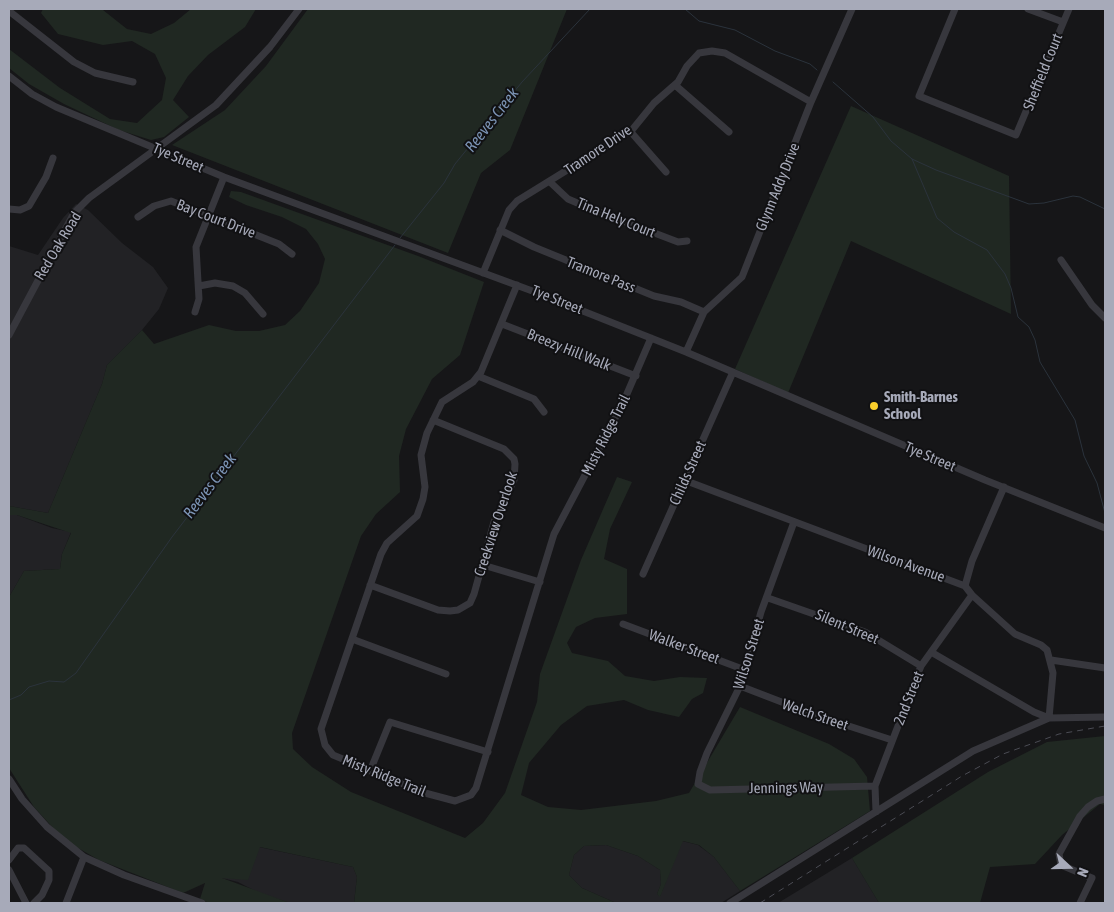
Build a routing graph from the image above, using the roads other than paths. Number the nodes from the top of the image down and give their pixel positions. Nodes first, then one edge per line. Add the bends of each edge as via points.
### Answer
1 (299, 9) edge
2 (852, 9) edge
3 (955, 9) edge
4 (1028, 9) edge
5 (1069, 9) edge
6 (9, 11) edge
7 (1063, 22) junction
8 (9, 76) edge
9 (133, 82) dead end
10 (675, 85) junction
11 (811, 102) junction
12 (630, 131) junction
13 (729, 132) dead end
14 (157, 150) junction
15 (53, 158) dead end
16 (666, 172) dead end
17 (224, 177) junction
18 (550, 182) junction
19 (9, 209) edge
20 (208, 216) junction
21 (138, 217) dead end
22 (500, 230) junction
23 (688, 241) dead end
24 (292, 254) dead end
25 (1061, 260) dead end
26 (483, 273) junction
27 (518, 285) junction
28 (199, 286) junction
29 (195, 312) dead end
30 (704, 312) junction
31 (263, 314) dead end
32 (1105, 318) edge
33 (502, 324) junction
34 (9, 334) edge
35 (651, 338) junction
36 (686, 352) junction
37 (733, 372) junction
38 (478, 376) junction
39 (636, 376) junction
40 (544, 412) dead end
41 (433, 420) junction
42 (684, 480) junction
43 (1004, 487) junction
44 (794, 522) junction
45 (1105, 528) edge
46 (483, 566) junction
47 (643, 574) dead end
48 (540, 582) junction
49 (370, 586) junction
50 (965, 586) junction
51 (972, 595) junction
52 (768, 598) junction
53 (623, 624) dead end
54 (352, 639) junction
55 (931, 652) junction
56 (1051, 660) junction
57 (921, 666) junction
58 (1105, 668) edge
59 (745, 670) junction
60 (446, 674) dead end
61 (740, 686) junction
62 (1105, 717) edge
63 (1049, 718) junction
64 (892, 740) junction
65 (488, 752) junction
66 (370, 771) junction
67 (10, 783) edge
68 (698, 784) joint
69 (875, 786) junction
70 (16, 791) junction
71 (9, 796) edge
72 (1105, 799) edge
73 (876, 812) junction
74 (84, 856) junction
75 (9, 860) edge
76 (9, 870) edge
77 (26, 903) edge
78 (34, 903) edge
79 (66, 903) edge
80 (202, 903) edge
81 (730, 903) edge
82 (1080, 903) edge

1 - 14 street, Red Oak Road via 270,47 216,105
2 - 11 street, Glynn Addy Drive
3 - 7 street, Sheffield Court via 919,96 1016,134
4 - 7 street
5 - 7 street, Sheffield Court
6 - 9 street via 74,62 95,73
8 - 14 street, Tye Street via 56,107
10 - 11 street, Tramore Drive via 699,53 712,51 725,53
10 - 12 street, Tramore Drive
10 - 13 street
11 - 30 street, Glynn Addy Drive via 742,277
12 - 16 street
12 - 18 street, Tramore Drive
14 - 17 street, Tye Street
14 - 34 street, Red Oak Road via 74,213
15 - 19 street via 29,206 20,210
17 - 20 street
17 - 26 street, Tye Street
18 - 22 street, Tramore Drive via 517,201
18 - 23 street, Tina Hely Court via 568,199 589,208 678,242
20 - 21 street, Bay Court Drive via 171,202 154,206
20 - 24 street, Bay Court Drive via 279,244
20 - 28 street via 196,247
22 - 26 street, Tramore Drive
22 - 30 street, Tramore Pass via 534,248 654,296 681,302
25 - 32 street
26 - 27 street, Tye Street
27 - 33 street, Misty Ridge Trail
27 - 35 street, Tye Street
28 - 29 street
28 - 31 street via 215,283 233,286 245,293
30 - 36 street, Glynn Addy Drive
33 - 38 street, Misty Ridge Trail
33 - 39 street, Breezy Hill Walk
35 - 36 street, Tye Street
35 - 39 street, Misty Ridge Trail
36 - 37 street, Tye Street
37 - 42 street, Childs Street
37 - 43 street, Tye Street
38 - 40 street via 534,399
38 - 41 street, Misty Ridge Trail via 442,402
39 - 48 street, Misty Ridge Trail via 554,534
41 - 46 street, Creekview Overlook via 504,449 516,464 514,480 494,522
41 - 49 street, Misty Ridge Trail via 422,445 425,487 417,516 387,542
42 - 44 street, Wilson Avenue
42 - 47 street, Childs Street
43 - 45 street, Tye Street
43 - 50 street via 972,561
44 - 50 street, Wilson Avenue
44 - 52 street, Wilson Street
46 - 48 street
46 - 49 street, Creekview Overlook via 470,603 458,610 438,610
48 - 65 street, Misty Ridge Trail
49 - 54 street, Misty Ridge Trail
50 - 51 street, Wilson Avenue
51 - 55 street, 2nd Street
51 - 56 street, Wilson Avenue via 1015,634 1041,645
52 - 57 street, Silent Street via 865,632
52 - 59 street, Wilson Street
53 - 59 street, Walker Street
54 - 60 street
54 - 66 street, Misty Ridge Trail via 322,721 321,736 333,755
55 - 57 street, 2nd Street
55 - 63 street
56 - 58 street
56 - 63 street
57 - 64 street, 2nd Street
59 - 61 street, Wilson Street
61 - 64 street, Welch Street via 802,711
61 - 68 street, Wilson Street via 707,753
62 - 63 street
63 - 73 street via 973,750
64 - 69 street, 2nd Street
65 - 66 street, Misty Ridge Trail via 476,788 471,795 455,802
65 - 66 street via 390,722
67 - 70 street
68 - 69 street, Jennings Way via 710,790
69 - 73 street, 2nd Street
70 - 71 street
70 - 74 street via 47,827
72 - 82 street via 1088,807 1080,816 1060,854 1061,865 1092,878
73 - 81 street
74 - 79 street
74 - 80 street via 124,876
75 - 78 street via 18,848 24,848 49,871 42,895
76 - 77 street

